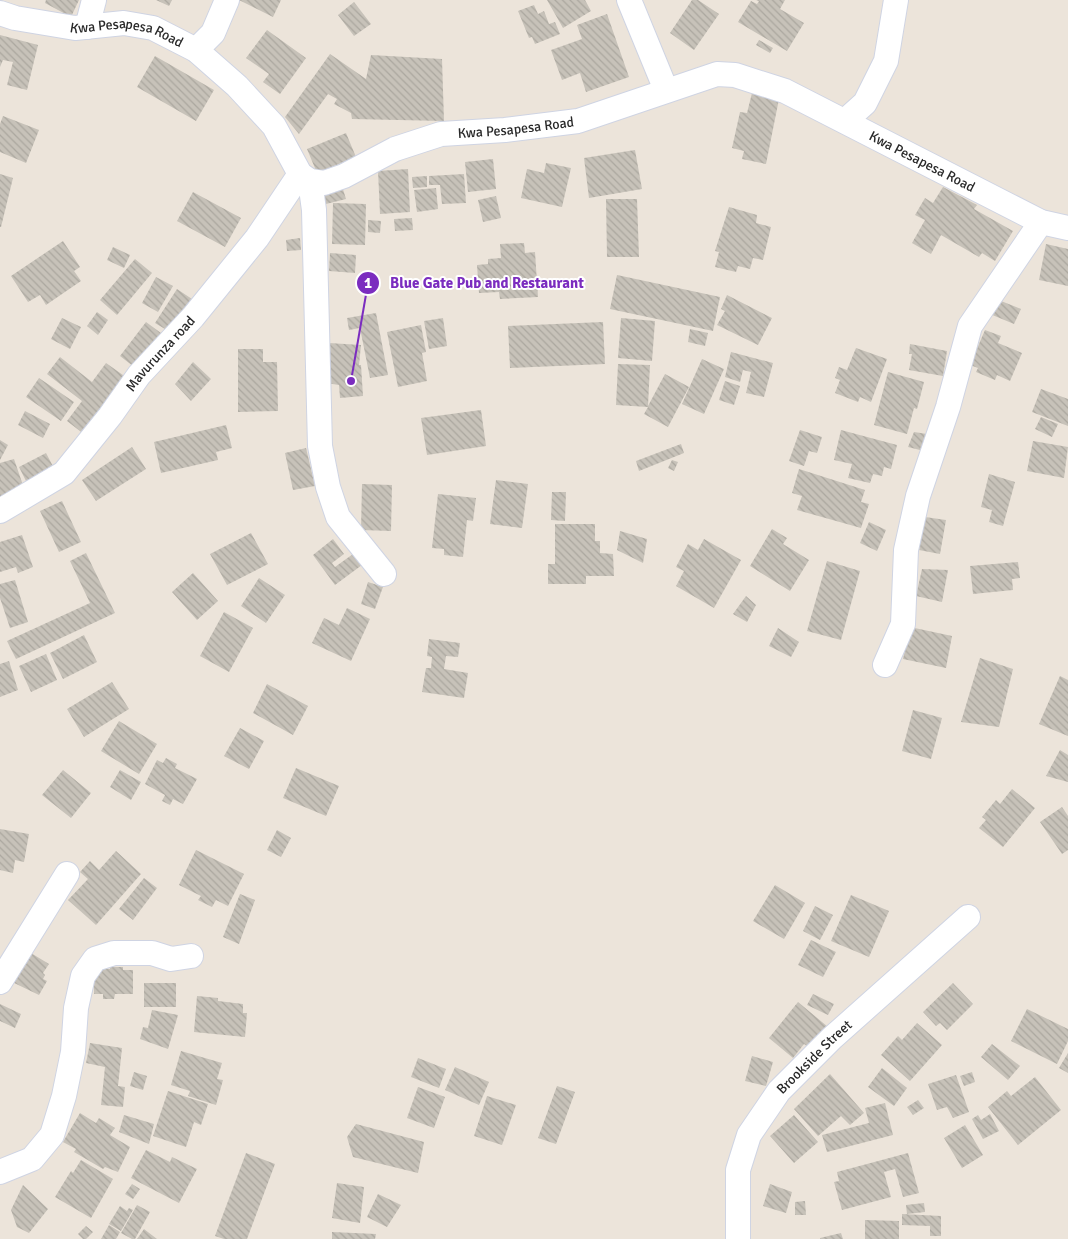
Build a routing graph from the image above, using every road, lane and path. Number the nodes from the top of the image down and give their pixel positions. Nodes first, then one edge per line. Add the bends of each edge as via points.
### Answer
1 (94, 0) edge
2 (227, 0) edge
3 (630, 0) edge
4 (896, 0) edge
5 (0, 14) edge
6 (87, 26) junction
7 (196, 50) junction
8 (666, 90) junction
9 (845, 121) junction
10 (305, 177) junction
11 (1041, 222) junction
12 (1068, 228) edge
13 (0, 511) edge
14 (384, 574) dead end
15 (885, 664) dead end
16 (67, 874) dead end
17 (968, 918) dead end
18 (191, 956) dead end
19 (0, 982) edge
20 (0, 1172) edge
21 (738, 1239) edge

1 - 6 street
2 - 7 street via 212,33
3 - 8 street
4 - 9 street via 886,61 865,103
5 - 6 street, Kwa Pesapesa Road via 67,26
6 - 7 street, Kwa Pesapesa Road via 124,23 153,28
7 - 10 street, Kwa Pesapesa Road via 237,86 274,126
8 - 9 street, Kwa Pesapesa Road via 717,74 735,75 785,91
8 - 10 street, Kwa Pesapesa Road via 578,121 441,134 395,149 344,176 324,182
9 - 11 street, Kwa Pesapesa Road
10 - 13 street, Mavurunza road via 192,317 139,375 64,473
10 - 14 street via 314,210 320,446 328,487 338,517
11 - 12 street, Kwa Pesapesa Road
11 - 15 street via 970,326 948,407 918,496 906,550 903,624
16 - 19 street
17 - 21 street, Brookside Street via 832,1038 779,1092 749,1135 738,1170
18 - 20 street via 171,959 152,954 114,953 95,959 83,976 76,1008 73,1052 52,1135 32,1159

